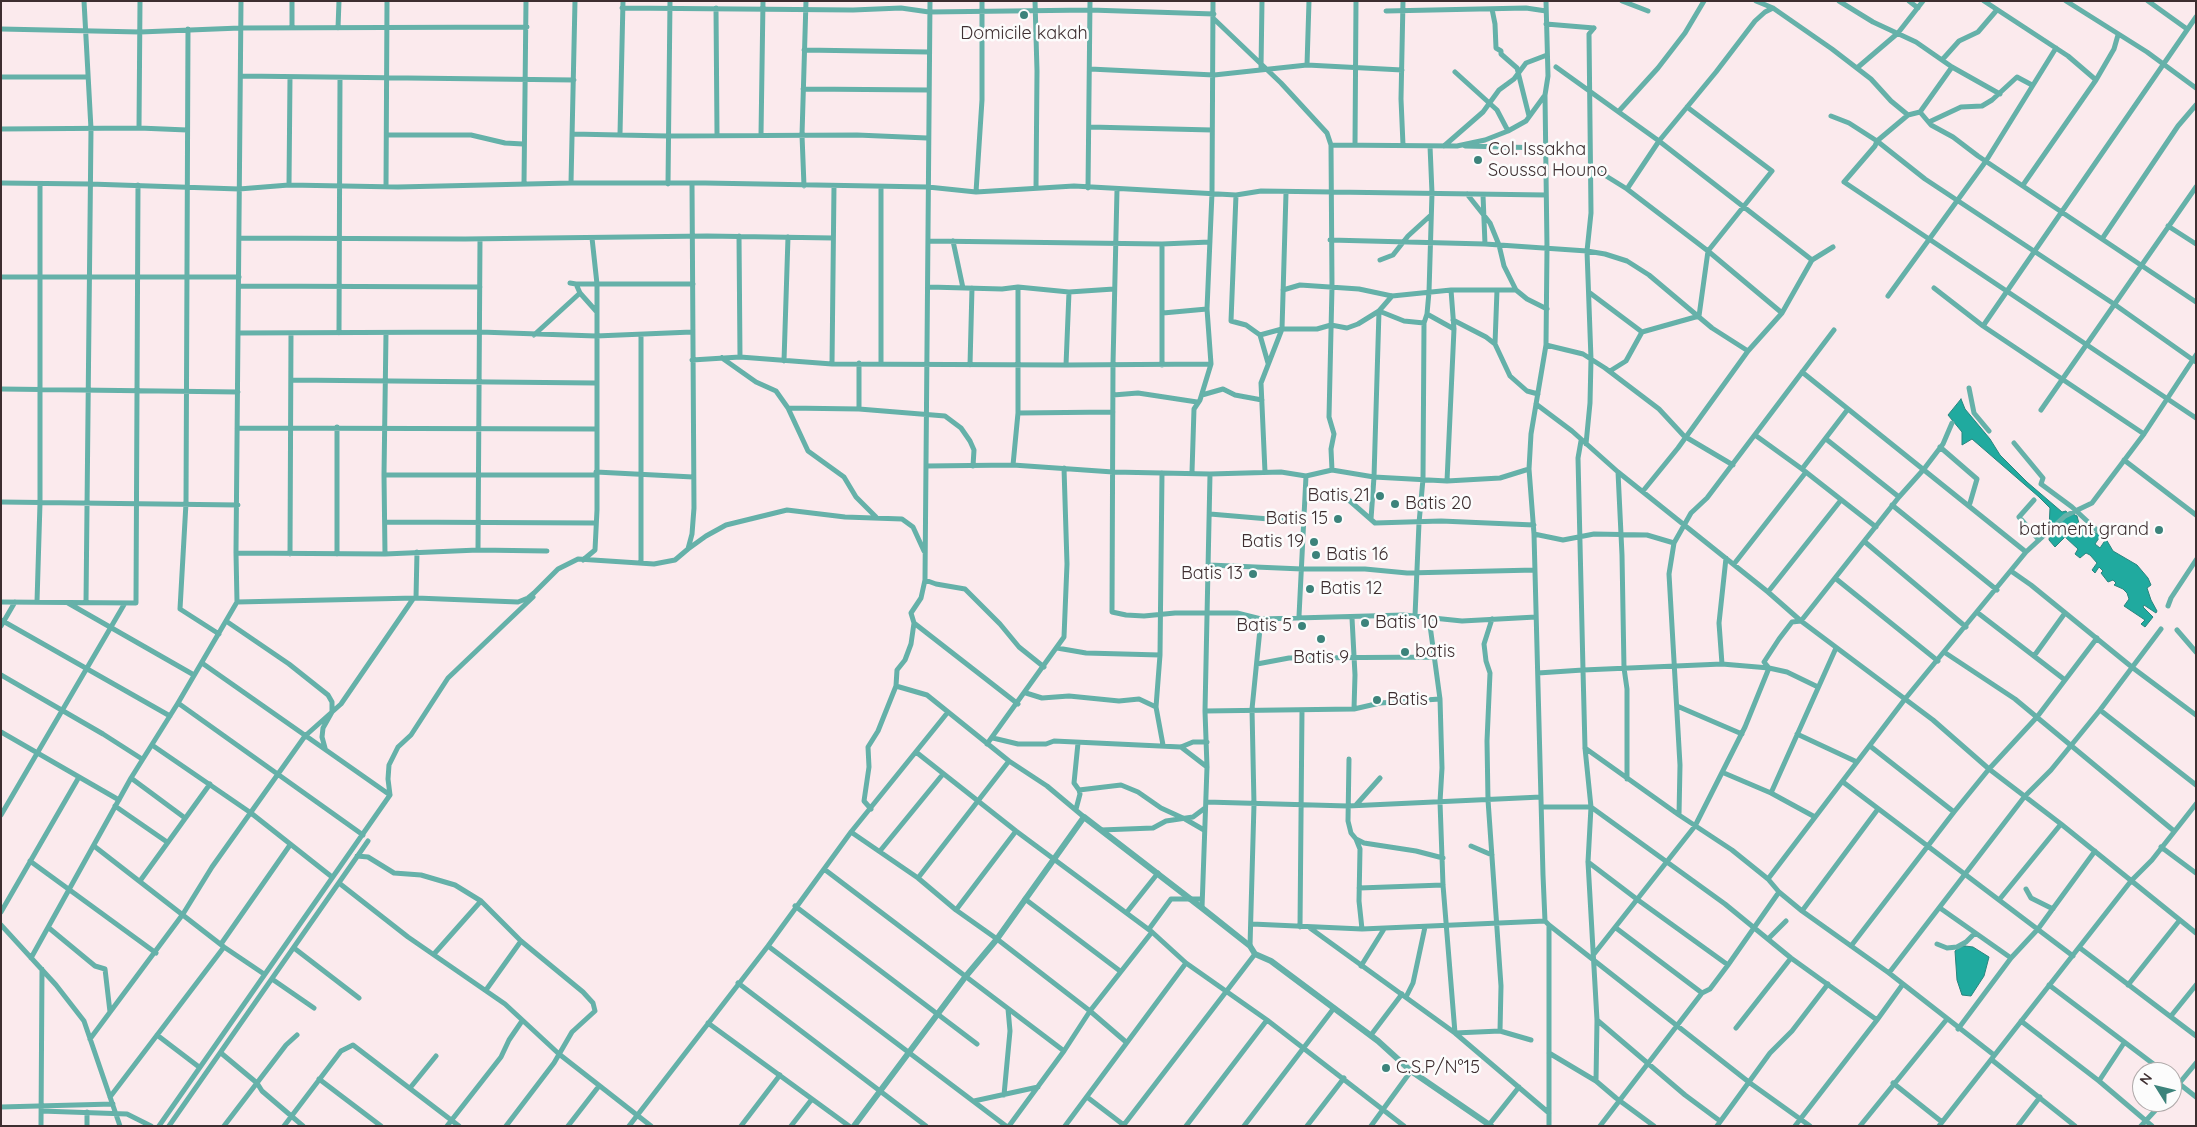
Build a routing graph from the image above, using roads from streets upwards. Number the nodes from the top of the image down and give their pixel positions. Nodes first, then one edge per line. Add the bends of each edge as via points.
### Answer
1 (84, 1) edge
2 (140, 1) edge
3 (241, 1) edge
4 (292, 1) edge
5 (339, 1) edge
6 (387, 1) edge
7 (526, 1) edge
8 (575, 1) edge
9 (622, 1) edge
10 (763, 1) edge
11 (806, 1) edge
12 (930, 1) edge
13 (982, 1) edge
14 (1035, 1) edge
15 (1090, 1) edge
16 (1213, 1) edge
17 (1262, 1) edge
18 (1309, 1) edge
19 (1356, 1) edge
20 (1403, 1) edge
21 (1546, 1) edge
22 (1622, 1) edge
23 (1704, 1) edge
24 (1756, 1) edge
25 (1839, 1) edge
26 (1909, 1) edge
27 (1923, 1) edge
28 (1984, 1) edge
29 (2066, 1) edge
30 (2148, 1) edge
31 (670, 4) edge
32 (622, 8) junction
33 (716, 8) junction
34 (763, 8) junction
35 (1773, 8) junction
36 (1918, 8) junction
37 (805, 9) junction
38 (983, 10) junction
39 (1090, 10) junction
40 (1492, 10) junction
41 (1035, 11) junction
42 (1403, 11) junction
43 (1546, 11) junction
44 (1648, 11) dead end
45 (1996, 11) junction
46 (929, 12) junction
47 (1386, 12) dead end
48 (1214, 17) junction
49 (2196, 17) edge
50 (1546, 24) junction
51 (527, 27) junction
52 (240, 28) junction
53 (292, 28) junction
54 (338, 28) junction
55 (387, 28) junction
56 (1, 29) edge
57 (188, 29) junction
58 (2187, 29) junction
59 (86, 30) junction
60 (140, 32) junction
61 (1898, 33) junction
62 (2118, 35) junction
63 (2056, 48) junction
64 (804, 50) junction
65 (928, 52) junction
66 (1547, 55) junction
67 (1942, 60) junction
68 (2165, 64) junction
69 (1307, 65) junction
70 (1556, 67) dead end
71 (1952, 67) junction
72 (1356, 68) junction
73 (1857, 68) junction
74 (1090, 69) junction
75 (1263, 69) junction
76 (1402, 70) junction
77 (1455, 72) dead end
78 (1518, 73) junction
79 (1214, 75) junction
80 (241, 76) junction
81 (1, 77) edge
82 (88, 77) junction
83 (290, 77) junction
84 (340, 78) junction
85 (388, 78) junction
86 (526, 80) junction
87 (574, 80) junction
88 (2096, 80) junction
89 (2195, 84) edge
90 (2032, 85) junction
91 (803, 89) junction
92 (928, 90) junction
93 (1589, 90) junction
94 (1545, 94) junction
95 (2000, 94) junction
96 (1490, 102) junction
97 (2196, 105) edge
98 (1687, 107) junction
99 (1619, 111) junction
100 (1920, 112) junction
101 (1529, 116) junction
102 (1831, 116) dead end
103 (1908, 116) junction
104 (1929, 122) junction
105 (1090, 127) junction
106 (139, 128) junction
107 (1, 129) edge
108 (92, 129) junction
109 (187, 130) junction
110 (1212, 130) junction
111 (1508, 132) junction
112 (572, 134) junction
113 (620, 134) junction
114 (717, 134) junction
115 (388, 135) junction
116 (761, 135) junction
117 (802, 135) junction
118 (668, 136) junction
119 (927, 138) junction
120 (1878, 140) junction
121 (1659, 141) junction
122 (523, 144) junction
123 (1331, 145) junction
124 (1355, 145) junction
125 (1403, 146) junction
126 (1430, 146) junction
127 (1443, 146) junction
128 (1457, 146) junction
129 (1546, 148) junction
130 (1986, 161) junction
131 (1590, 166) junction
132 (1, 183) edge
133 (571, 183) junction
134 (692, 183) junction
135 (40, 184) junction
136 (90, 184) junction
137 (524, 184) junction
138 (668, 184) junction
139 (138, 185) junction
140 (289, 185) junction
141 (2023, 185) junction
142 (339, 186) junction
143 (386, 186) junction
144 (804, 186) junction
145 (834, 186) junction
146 (881, 186) junction
147 (187, 187) junction
148 (928, 187) junction
149 (2196, 187) edge
150 (1036, 188) junction
151 (1088, 188) junction
152 (239, 189) junction
153 (1627, 189) junction
154 (1117, 190) junction
155 (976, 192) junction
156 (1331, 192) junction
157 (1212, 193) junction
158 (1286, 193) junction
159 (1432, 193) junction
160 (1236, 194) junction
161 (1467, 194) junction
162 (1483, 195) junction
163 (1546, 195) junction
164 (1958, 200) junction
165 (1742, 206) junction
166 (2062, 212) junction
167 (1432, 215) junction
168 (1484, 216) junction
169 (2168, 226) junction
170 (739, 236) junction
171 (693, 237) junction
172 (788, 237) junction
173 (239, 238) junction
174 (340, 238) junction
175 (592, 238) junction
176 (833, 238) junction
177 (2102, 238) junction
178 (480, 239) junction
179 (1330, 240) junction
180 (1930, 240) junction
181 (929, 241) junction
182 (954, 241) junction
183 (1404, 241) junction
184 (1210, 242) junction
185 (1430, 242) junction
186 (1116, 243) junction
187 (1162, 244) junction
188 (1485, 244) junction
189 (2196, 244) edge
190 (1498, 245) junction
191 (1833, 247) dead end
192 (1547, 248) junction
193 (1586, 250) junction
194 (1708, 252) junction
195 (2035, 252) junction
196 (1380, 260) dead end
197 (1812, 260) junction
198 (2141, 265) junction
199 (1, 276) edge
200 (39, 276) junction
201 (90, 277) junction
202 (187, 277) junction
203 (239, 277) junction
204 (138, 278) junction
205 (340, 284) junction
206 (597, 284) junction
207 (693, 284) junction
208 (238, 286) junction
209 (480, 287) junction
210 (929, 287) junction
211 (1018, 287) junction
212 (1332, 287) junction
213 (963, 288) junction
214 (972, 288) junction
215 (1934, 288) dead end
216 (1114, 289) junction
217 (1283, 290) junction
218 (1451, 290) junction
219 (1497, 290) junction
220 (1516, 290) junction
221 (2008, 291) junction
222 (1069, 292) junction
223 (1429, 292) junction
224 (580, 293) junction
225 (1590, 294) junction
226 (1392, 296) junction
227 (1888, 296) dead end
228 (2196, 302) edge
229 (2114, 304) junction
230 (1207, 309) junction
231 (1546, 309) junction
232 (596, 311) junction
233 (1379, 311) junction
234 (1163, 313) junction
235 (1782, 313) junction
236 (1427, 314) junction
237 (1699, 316) junction
238 (1454, 320) junction
239 (1424, 322) junction
240 (1331, 325) junction
241 (1983, 326) junction
242 (1282, 329) junction
243 (1454, 329) junction
244 (1834, 330) dead end
245 (480, 332) junction
246 (692, 332) junction
247 (1642, 332) junction
248 (238, 333) junction
249 (291, 333) junction
250 (338, 333) junction
251 (386, 334) junction
252 (533, 335) junction
253 (641, 335) junction
254 (596, 336) junction
255 (1260, 336) junction
256 (1495, 344) junction
257 (1546, 345) junction
258 (2086, 346) junction
259 (1748, 351) junction
260 (740, 357) junction
261 (722, 358) junction
262 (1591, 359) junction
263 (2195, 359) edge
264 (692, 360) junction
265 (784, 361) junction
266 (859, 363) junction
267 (832, 364) junction
268 (881, 364) junction
269 (928, 364) junction
270 (1018, 364) junction
271 (1113, 364) junction
272 (1211, 364) junction
273 (1268, 364) junction
274 (970, 365) junction
275 (1066, 365) junction
276 (1162, 365) junction
277 (1610, 371) junction
278 (1802, 372) junction
279 (2063, 379) junction
280 (291, 380) junction
281 (480, 381) junction
282 (385, 382) junction
283 (595, 383) junction
284 (1969, 388) dead end
285 (1, 389) edge
286 (40, 390) junction
287 (88, 391) junction
288 (186, 391) junction
289 (138, 392) junction
290 (238, 392) junction
291 (1538, 394) junction
292 (1113, 395) junction
293 (1202, 395) junction
294 (2167, 399) junction
295 (1262, 400) junction
296 (1197, 402) junction
297 (1536, 404) junction
298 (788, 408) junction
299 (859, 408) junction
300 (1848, 409) junction
301 (2041, 410) dead end
302 (1113, 412) junction
303 (928, 413) junction
304 (1018, 413) junction
305 (2196, 418) edge
306 (1952, 423) dead end
307 (337, 427) junction
308 (385, 427) junction
309 (238, 428) junction
310 (290, 428) junction
311 (480, 429) junction
312 (596, 429) junction
313 (1989, 431) dead end
314 (2144, 434) junction
315 (1755, 435) junction
316 (1684, 436) junction
317 (1826, 440) junction
318 (1584, 443) junction
319 (2014, 443) dead end
320 (1940, 447) junction
321 (2124, 460) junction
322 (1013, 465) junction
323 (1732, 465) junction
324 (927, 466) junction
325 (973, 466) junction
326 (1064, 468) junction
327 (1529, 469) junction
328 (1924, 469) junction
329 (1332, 470) junction
330 (1804, 471) junction
331 (1113, 472) junction
332 (1192, 472) junction
333 (1265, 472) junction
334 (1618, 472) junction
335 (1162, 473) junction
336 (479, 474) junction
337 (596, 474) junction
338 (1210, 474) junction
339 (384, 475) junction
340 (642, 476) junction
341 (1306, 476) junction
342 (693, 477) junction
343 (1374, 477) junction
344 (1423, 479) junction
345 (1447, 481) junction
346 (1643, 491) junction
347 (1343, 495) dead end
348 (1899, 496) junction
349 (1841, 500) junction
350 (2034, 500) dead end
351 (1, 502) edge
352 (137, 502) junction
353 (40, 503) junction
354 (86, 503) junction
355 (186, 503) junction
356 (1970, 503) dead end
357 (238, 505) junction
358 (1892, 505) junction
359 (2076, 511) junction
360 (1210, 514) junction
361 (2196, 515) edge
362 (876, 516) junction
363 (1371, 519) junction
364 (385, 522) junction
365 (479, 522) junction
366 (1304, 522) junction
367 (1418, 523) junction
368 (596, 524) junction
369 (1534, 525) junction
370 (1684, 526) junction
371 (1876, 527) junction
372 (2100, 533) dead end
373 (1534, 534) junction
374 (1620, 534) junction
375 (1580, 536) junction
376 (2039, 540) junction
377 (1865, 542) junction
378 (1674, 543) junction
379 (688, 549) junction
380 (478, 550) junction
381 (547, 551) dead end
382 (418, 552) junction
383 (2026, 552) junction
384 (236, 553) junction
385 (290, 554) junction
386 (336, 554) junction
387 (385, 554) junction
388 (1726, 558) junction
389 (583, 560) junction
390 (926, 560) junction
391 (2196, 560) edge
392 (641, 563) junction
393 (1734, 564) junction
394 (1209, 565) junction
395 (1302, 570) junction
396 (1535, 570) junction
397 (1416, 572) junction
398 (2012, 572) junction
399 (1835, 578) junction
400 (926, 580) junction
401 (1997, 590) junction
402 (1768, 592) junction
403 (534, 593) junction
404 (414, 599) junction
405 (1, 602) edge
406 (15, 602) junction
407 (37, 602) junction
408 (67, 602) junction
409 (86, 602) junction
410 (237, 602) junction
411 (125, 603) junction
412 (2168, 606) dead end
413 (1978, 613) junction
414 (2065, 613) junction
415 (1160, 614) junction
416 (1208, 614) junction
417 (1299, 616) junction
418 (1415, 616) junction
419 (1536, 617) junction
420 (1352, 618) junction
421 (1429, 618) junction
422 (1261, 619) junction
423 (1492, 619) junction
424 (226, 621) junction
425 (1800, 621) junction
426 (2, 622) edge
427 (914, 623) junction
428 (112, 626) junction
429 (1966, 627) junction
430 (2161, 629) dead end
431 (2177, 630) dead end
432 (219, 634) junction
433 (2096, 638) junction
434 (1057, 648) junction
435 (1836, 648) junction
436 (1944, 652) junction
437 (2196, 652) edge
438 (1160, 655) junction
439 (1354, 656) junction
440 (2034, 656) junction
441 (1436, 657) junction
442 (1938, 661) junction
443 (202, 663) junction
444 (1257, 664) junction
445 (1722, 664) junction
446 (1044, 666) junction
447 (1674, 666) junction
448 (1624, 668) junction
449 (1769, 668) junction
450 (2133, 668) junction
451 (87, 669) junction
452 (1583, 670) junction
453 (1538, 673) junction
454 (1, 675) edge
455 (194, 676) junction
456 (2065, 680) junction
457 (896, 686) junction
458 (1818, 687) junction
459 (1026, 693) junction
460 (1440, 698) junction
461 (1905, 699) junction
462 (178, 703) junction
463 (1018, 704) junction
464 (1677, 706) junction
465 (1156, 707) junction
466 (1252, 709) junction
467 (1354, 709) junction
468 (62, 710) junction
469 (1302, 710) junction
470 (2100, 710) junction
471 (1205, 711) junction
472 (332, 712) junction
473 (948, 712) junction
474 (2196, 715) edge
475 (170, 716) junction
476 (2037, 717) junction
477 (1, 732) edge
478 (1742, 734) junction
479 (1797, 734) junction
480 (305, 736) junction
481 (993, 738) junction
482 (1207, 742) junction
483 (1078, 743) junction
484 (152, 744) junction
485 (988, 744) junction
486 (1163, 745) junction
487 (2071, 745) junction
488 (1870, 746) junction
489 (1181, 747) junction
490 (325, 748) junction
491 (1585, 748) junction
492 (916, 752) junction
493 (38, 753) junction
494 (1349, 759) dead end
495 (142, 760) junction
496 (1009, 761) junction
497 (1857, 762) junction
498 (1207, 767) junction
499 (1989, 769) junction
500 (1724, 772) junction
501 (278, 774) junction
502 (943, 774) junction
503 (79, 777) junction
504 (131, 778) junction
505 (1380, 778) dead end
506 (1627, 779) junction
507 (1843, 782) junction
508 (210, 784) junction
509 (2196, 785) edge
510 (1079, 790) junction
511 (1771, 793) junction
512 (390, 795) junction
513 (2025, 796) junction
514 (1540, 797) junction
515 (977, 800) junction
516 (1488, 800) junction
517 (1440, 802) junction
518 (117, 803) junction
519 (1254, 804) junction
520 (1302, 804) junction
521 (2196, 804) edge
522 (1206, 805) junction
523 (1356, 805) junction
524 (1348, 806) junction
525 (1591, 806) junction
526 (1542, 807) junction
527 (871, 809) junction
528 (1076, 809) junction
529 (1878, 809) junction
530 (1954, 812) junction
531 (251, 813) junction
532 (1, 815) edge
533 (1679, 816) junction
534 (1815, 817) junction
535 (186, 818) junction
536 (1084, 818) junction
537 (1185, 818) junction
538 (2061, 824) junction
539 (1695, 826) junction
540 (1101, 830) junction
541 (1204, 830) junction
542 (1016, 831) junction
543 (2174, 831) junction
544 (850, 832) junction
545 (363, 835) junction
546 (1356, 839) junction
547 (368, 841) dead end
548 (168, 842) junction
549 (290, 845) junction
550 (94, 846) junction
551 (1471, 846) dead end
552 (1927, 846) junction
553 (2161, 847) junction
554 (880, 851) junction
555 (2095, 852) junction
556 (1492, 855) junction
557 (358, 856) junction
558 (1443, 858) junction
559 (1055, 859) junction
560 (30, 861) junction
561 (1588, 862) junction
562 (1668, 862) junction
563 (824, 869) junction
564 (1158, 872) junction
565 (2196, 873) edge
566 (1965, 874) junction
567 (332, 877) junction
568 (918, 878) junction
569 (1768, 878) junction
570 (140, 881) junction
571 (2131, 881) junction
572 (339, 883) junction
573 (1444, 885) junction
574 (1359, 888) junction
575 (2026, 889) dead end
576 (69, 890) junction
577 (1779, 892) junction
578 (1025, 898) junction
579 (1191, 899) junction
580 (1202, 899) junction
581 (1638, 900) junction
582 (1999, 900) junction
583 (481, 901) junction
584 (795, 906) junction
585 (1202, 908) junction
586 (1940, 908) junction
587 (2053, 909) junction
588 (956, 910) junction
589 (1802, 911) junction
590 (1, 912) edge
591 (1127, 912) junction
592 (184, 914) junction
593 (1786, 920) dead end
594 (2179, 921) junction
595 (1496, 922) junction
596 (1547, 923) junction
597 (1252, 924) junction
598 (1, 925) edge
599 (1448, 926) junction
600 (1300, 927) junction
601 (1425, 927) junction
602 (1754, 927) junction
603 (49, 928) junction
604 (1310, 928) junction
605 (1616, 928) junction
606 (1362, 929) junction
607 (1384, 929) junction
608 (2038, 929) junction
609 (1151, 930) junction
610 (1975, 933) junction
611 (2196, 933) edge
612 (997, 939) junction
613 (1768, 939) junction
614 (521, 941) junction
615 (1937, 944) dead end
616 (223, 946) junction
617 (768, 946) junction
618 (1250, 946) junction
619 (1851, 946) junction
620 (294, 948) junction
621 (2080, 948) junction
622 (156, 953) junction
623 (434, 954) junction
624 (1255, 954) junction
625 (2073, 956) junction
626 (1594, 957) junction
627 (31, 958) junction
628 (1791, 958) junction
629 (2011, 958) junction
630 (1186, 963) junction
631 (1728, 965) junction
632 (1361, 966) junction
633 (42, 969) junction
634 (1120, 971) junction
635 (1889, 973) junction
636 (264, 974) junction
637 (966, 976) junction
638 (272, 979) junction
639 (738, 983) junction
640 (1828, 984) junction
641 (1903, 984) junction
642 (2049, 985) junction
643 (2128, 985) junction
644 (2196, 985) edge
645 (486, 990) junction
646 (1226, 993) junction
647 (1702, 993) junction
648 (1404, 995) junction
649 (359, 998) dead end
650 (314, 1008) dead end
651 (1334, 1008) junction
652 (1008, 1009) junction
653 (1090, 1011) junction
654 (110, 1013) junction
655 (937, 1014) junction
656 (2171, 1016) junction
657 (1947, 1019) junction
658 (1267, 1020) junction
659 (1597, 1020) junction
660 (1877, 1020) junction
661 (522, 1021) junction
662 (2021, 1021) junction
663 (708, 1023) junction
664 (1676, 1025) junction
665 (1736, 1028) dead end
666 (1958, 1028) junction
667 (1500, 1031) junction
668 (1455, 1033) junction
669 (296, 1035) dead end
670 (1371, 1035) junction
671 (157, 1036) junction
672 (2196, 1036) edge
673 (90, 1039) junction
674 (1531, 1040) dead end
675 (1126, 1042) junction
676 (2124, 1043) junction
677 (977, 1044) dead end
678 (1303, 1047) junction
679 (1064, 1051) junction
680 (221, 1053) junction
681 (909, 1053) junction
682 (1549, 1053) junction
683 (559, 1054) junction
684 (436, 1056) dead end
685 (1993, 1057) junction
686 (2150, 1062) edge
687 (2196, 1062) edge
688 (1648, 1064) junction
689 (199, 1067) junction
690 (1411, 1071) junction
691 (780, 1075) junction
692 (1344, 1078) junction
693 (319, 1080) junction
694 (1596, 1081) junction
695 (2099, 1081) junction
696 (2182, 1081) edge
697 (257, 1083) junction
698 (1750, 1083) junction
699 (1893, 1083) junction
700 (599, 1086) junction
701 (2182, 1086) edge
702 (1038, 1087) junction
703 (1519, 1087) junction
704 (410, 1088) junction
705 (880, 1090) junction
706 (110, 1096) junction
707 (1004, 1096) junction
708 (2040, 1097) junction
709 (2196, 1097) edge
710 (1087, 1098) junction
711 (812, 1099) junction
712 (974, 1101) junction
713 (1620, 1101) junction
714 (113, 1104) junction
715 (1, 1107) edge
716 (41, 1109) junction
717 (1384, 1110) junction
718 (88, 1112) junction
719 (2153, 1112) edge
720 (116, 1113) junction
721 (1549, 1113) junction
722 (291, 1116) junction
723 (637, 1116) junction
724 (1800, 1119) junction
725 (451, 1120) junction
726 (2143, 1123) edge
727 (1719, 1124) edge
728 (1941, 1124) edge
729 (1124, 1125) edge
730 (1489, 1125) edge
731 (41, 1126) edge
732 (87, 1126) edge
733 (120, 1126) edge
734 (151, 1126) edge
735 (159, 1126) edge
736 (169, 1126) edge
737 (224, 1126) edge
738 (284, 1126) edge
739 (303, 1126) edge
740 (381, 1126) edge
741 (447, 1126) edge
742 (459, 1126) edge
743 (506, 1126) edge
744 (568, 1126) edge
745 (629, 1126) edge
746 (651, 1126) edge
747 (741, 1126) edge
748 (791, 1126) edge
749 (849, 1126) edge
750 (854, 1126) edge
751 (926, 1126) edge
752 (1008, 1126) edge
753 (1065, 1126) edge
754 (1186, 1126) edge
755 (1244, 1126) edge
756 (1307, 1126) edge
757 (1371, 1126) edge
758 (1404, 1126) edge
759 (1549, 1126) edge
760 (1600, 1126) edge
761 (1654, 1126) edge
762 (1795, 1126) edge
763 (1810, 1126) edge
764 (1860, 1126) edge
765 (2018, 1126) edge
766 (2075, 1126) edge
767 (2152, 1126) edge

1 - 59 street
2 - 60 street
3 - 52 street
4 - 53 street
5 - 54 street
6 - 55 street
7 - 51 street
8 - 87 street
9 - 32 street
10 - 34 street
11 - 37 street
12 - 46 street
13 - 38 street
14 - 41 street
15 - 39 street
16 - 48 street
17 - 75 street
18 - 69 street
19 - 72 street
20 - 42 street
21 - 43 street
22 - 44 street
23 - 99 street via 1685,33
24 - 35 street
25 - 61 street
26 - 36 street
27 - 36 street
28 - 45 street
29 - 62 street
30 - 58 street
31 - 32 street
31 - 33 street
31 - 118 street
32 - 113 street
33 - 34 street
33 - 114 street
34 - 37 street
34 - 116 street
35 - 73 street
35 - 98 street via 1755,21
36 - 61 street
37 - 46 street via 901,8
37 - 64 street
38 - 41 street
38 - 46 street
38 - 155 street
39 - 41 street
39 - 48 street
39 - 74 street
40 - 42 street
40 - 43 street via 1526,8
40 - 78 street via 1496,48 1517,68
41 - 150 street
42 - 47 street
42 - 76 street
43 - 50 street
45 - 63 street
45 - 67 street via 1978,32 1959,41
46 - 65 street
48 - 75 street
48 - 79 street
49 - 58 street
50 - 66 street
50 - 93 street via 1594,28 1589,34
51 - 55 street
51 - 86 street
52 - 53 street
52 - 57 street
52 - 80 street
53 - 54 street
54 - 55 street
55 - 85 street
56 - 59 street
57 - 60 street
57 - 109 street
58 - 68 street
59 - 60 street
59 - 82 street
60 - 106 street
61 - 67 street
61 - 73 street
62 - 68 street
62 - 88 street via 2114,49
63 - 88 street
63 - 90 street
64 - 65 street
64 - 91 street
65 - 92 street
66 - 78 street via 1526,63
66 - 94 street
67 - 71 street
68 - 89 street
68 - 166 street
69 - 72 street
69 - 75 street
70 - 93 street
71 - 95 street
71 - 100 street
72 - 76 street
72 - 124 street
73 - 103 street
74 - 79 street
74 - 105 street
75 - 79 street
75 - 123 street via 1320,125
76 - 125 street
77 - 96 street
78 - 96 street
78 - 101 street
79 - 110 street
80 - 83 street
80 - 152 street
81 - 82 street
82 - 108 street
83 - 84 street
83 - 140 street
84 - 85 street
84 - 142 street
85 - 86 street
85 - 115 street
86 - 87 street
86 - 122 street
87 - 112 street
88 - 141 street
90 - 95 street via 2017,77
90 - 130 street
91 - 92 street
91 - 117 street
92 - 119 street
93 - 99 street
93 - 131 street
94 - 101 street
94 - 129 street
95 - 104 street via 1982,106 1961,107
96 - 111 street via 1498,110
96 - 127 street via 1466,128
97 - 177 street via 2178,126
98 - 121 street
98 - 165 street via 1772,171
99 - 121 street
100 - 103 street
100 - 104 street
101 - 111 street
102 - 120 street via 1849,122
103 - 120 street
104 - 130 street
105 - 110 street
105 - 151 street
106 - 108 street
106 - 109 street
107 - 108 street
108 - 136 street
109 - 147 street
110 - 157 street
111 - 128 street
112 - 113 street
112 - 133 street
113 - 118 street
114 - 116 street
114 - 118 street
115 - 122 street via 471,134
115 - 143 street
116 - 117 street
117 - 119 street
117 - 144 street
118 - 138 street
119 - 148 street
120 - 164 street via 1925,179
120 - 180 street via 1844,182
121 - 153 street
121 - 165 street
122 - 137 street
123 - 124 street
123 - 156 street
124 - 125 street
125 - 126 street
126 - 127 street
126 - 159 street
127 - 128 street
128 - 129 street
129 - 163 street
130 - 141 street
130 - 164 street
131 - 153 street
131 - 193 street via 1591,213
132 - 135 street
133 - 137 street
133 - 138 street
134 - 138 street
134 - 144 street
134 - 171 street
135 - 136 street
135 - 200 street
136 - 139 street
136 - 201 street
137 - 143 street
139 - 147 street
139 - 204 street
140 - 142 street
140 - 152 street
141 - 166 street
142 - 143 street
142 - 174 street
144 - 145 street
145 - 146 street
145 - 176 street
146 - 148 street
146 - 268 street
147 - 152 street
147 - 202 street
148 - 155 street
148 - 181 street
149 - 169 street
150 - 151 street
150 - 155 street
151 - 154 street
152 - 173 street
153 - 194 street
154 - 157 street
154 - 186 street
156 - 158 street
156 - 159 street
156 - 179 street
157 - 160 street
157 - 184 street
158 - 160 street
158 - 217 street
159 - 161 street
159 - 167 street
160 - 255 street via 1232,321 1246,325
161 - 162 street
161 - 168 street
162 - 163 street
162 - 168 street
163 - 192 street
164 - 180 street
164 - 195 street
165 - 194 street
165 - 197 street
166 - 177 street
166 - 195 street
167 - 183 street
167 - 185 street
168 - 188 street
168 - 190 street
169 - 189 street
169 - 198 street
170 - 171 street
170 - 172 street
170 - 260 street
171 - 175 street
171 - 207 street
172 - 176 street
172 - 265 street
173 - 174 street
173 - 203 street
174 - 178 street
174 - 205 street
175 - 178 street
175 - 206 street
176 - 267 street
177 - 198 street
178 - 209 street
179 - 183 street
179 - 212 street
180 - 221 street
180 - 227 street
181 - 182 street
181 - 210 street
182 - 186 street
182 - 213 street
183 - 185 street
183 - 196 street via 1393,254
184 - 187 street
184 - 230 street
185 - 188 street
185 - 223 street
186 - 187 street
186 - 216 street
187 - 234 street
188 - 190 street
190 - 192 street
190 - 220 street
191 - 197 street
192 - 193 street
192 - 231 street
193 - 225 street
193 - 237 street via 1627,261 1649,274
194 - 235 street
194 - 237 street
195 - 221 street
195 - 229 street
197 - 235 street
198 - 228 street
198 - 229 street
199 - 200 street
200 - 201 street
200 - 286 street
201 - 204 street
201 - 287 street
202 - 203 street
202 - 204 street
202 - 288 street
203 - 208 street
204 - 289 street
205 - 208 street
205 - 209 street
205 - 250 street
206 - 207 street
206 - 224 street via 573,284
206 - 232 street
207 - 246 street
208 - 248 street
209 - 245 street
210 - 213 street
210 - 269 street
211 - 214 street
211 - 222 street
211 - 270 street
212 - 217 street via 1300,285
212 - 226 street
212 - 240 street
213 - 214 street
214 - 274 street
215 - 241 street
216 - 222 street
216 - 271 street
217 - 242 street
218 - 219 street
218 - 223 street
218 - 238 street
219 - 220 street
219 - 256 street
220 - 231 street
221 - 241 street
221 - 258 street
222 - 275 street
223 - 226 street
223 - 236 street
224 - 232 street
224 - 252 street
225 - 247 street
225 - 262 street
226 - 233 street
229 - 258 street
229 - 263 street
230 - 234 street
230 - 272 street
231 - 257 street
232 - 254 street
233 - 239 street via 1404,321
233 - 240 street via 1348,328
233 - 343 street
234 - 276 street
235 - 259 street
236 - 239 street
236 - 243 street
237 - 247 street
237 - 259 street
238 - 243 street
238 - 256 street
239 - 344 street
240 - 242 street via 1317,329
240 - 329 street via 1329,417 1334,434
241 - 279 street
242 - 255 street
242 - 273 street
243 - 345 street
244 - 278 street
245 - 251 street
245 - 252 street
245 - 281 street
246 - 253 street
246 - 264 street
247 - 277 street via 1626,361
248 - 249 street
248 - 290 street
249 - 250 street
249 - 280 street
250 - 251 street
251 - 282 street
252 - 254 street
253 - 254 street
253 - 340 street
254 - 283 street
255 - 273 street
256 - 291 street via 1510,376 1527,391
257 - 262 street via 1570,349
257 - 291 street
258 - 279 street
258 - 294 street
259 - 316 street
260 - 261 street
260 - 265 street
261 - 264 street
261 - 298 street via 756,382 776,391
262 - 277 street
262 - 318 street via 1590,403
263 - 294 street
264 - 342 street
265 - 267 street
266 - 267 street
266 - 268 street
266 - 299 street
268 - 269 street
269 - 274 street
269 - 303 street
270 - 274 street
270 - 275 street
270 - 304 street
271 - 275 street
271 - 276 street
271 - 292 street
272 - 276 street
272 - 293 street
273 - 295 street via 1261,383
277 - 316 street via 1659,409
278 - 300 street
278 - 315 street
279 - 301 street
279 - 314 street
280 - 282 street
280 - 310 street
281 - 282 street
281 - 283 street
281 - 311 street
282 - 308 street
283 - 312 street
284 - 313 street via 1974,412
285 - 286 street
286 - 287 street
286 - 353 street
287 - 289 street
287 - 354 street
288 - 289 street
288 - 290 street
288 - 355 street
289 - 352 street
290 - 309 street
291 - 297 street
292 - 296 street via 1138,393
292 - 302 street
293 - 295 street via 1224,389 1235,395
293 - 296 street
294 - 305 street
294 - 314 street
295 - 333 street
296 - 332 street
297 - 318 street
297 - 327 street
298 - 299 street
298 - 362 street via 808,451 844,477 856,497
299 - 303 street
300 - 317 street
300 - 328 street
302 - 304 street
302 - 331 street
303 - 324 street
303 - 325 street via 945,416 961,428 974,450
304 - 322 street
306 - 320 street
307 - 308 street
307 - 310 street
307 - 386 street
308 - 311 street
308 - 339 street
309 - 310 street
309 - 357 street
310 - 385 street
311 - 312 street
311 - 336 street
312 - 337 street
314 - 321 street
315 - 323 street
315 - 330 street
316 - 323 street
316 - 346 street
317 - 330 street
317 - 348 street
318 - 334 street
318 - 375 street via 1578,458
319 - 359 street via 2042,478 2042,484
320 - 328 street
320 - 356 street via 1977,479
321 - 359 street via 2092,503
321 - 361 street
322 - 325 street
322 - 326 street
323 - 370 street
324 - 325 street
324 - 390 street
326 - 331 street
326 - 434 street via 1066,594 1064,637
327 - 345 street via 1500,478
327 - 369 street
328 - 348 street
328 - 383 street
329 - 341 street
329 - 343 street
330 - 349 street
330 - 393 street
331 - 335 street
331 - 415 street via 1112,612
332 - 335 street
332 - 338 street
333 - 338 street
333 - 341 street
334 - 346 street
334 - 374 street
335 - 415 street
336 - 337 street
336 - 339 street
336 - 365 street
337 - 340 street
337 - 368 street
338 - 360 street
339 - 364 street
340 - 342 street
340 - 392 street
341 - 366 street
342 - 379 street via 694,508
343 - 344 street
343 - 363 street
344 - 345 street
344 - 367 street
346 - 370 street
347 - 363 street
348 - 358 street
349 - 371 street
349 - 402 street
350 - 376 street via 2019,517
351 - 353 street
352 - 354 street
352 - 355 street
352 - 411 street via 136,603
353 - 354 street
353 - 407 street
354 - 409 street
355 - 357 street
355 - 432 street via 180,609
357 - 384 street
358 - 371 street
358 - 401 street
359 - 372 street
359 - 376 street via 2056,523
360 - 366 street
360 - 394 street
362 - 379 street via 774,512 726,525
362 - 390 street via 902,519 913,526
363 - 367 street via 1375,523
364 - 365 street
364 - 387 street
365 - 368 street
365 - 380 street
366 - 395 street
367 - 369 street
367 - 397 street
368 - 389 street via 595,550
369 - 373 street
370 - 378 street
370 - 388 street
371 - 377 street
373 - 375 street via 1563,540
373 - 396 street
374 - 375 street
374 - 378 street via 1647,535
374 - 448 street
375 - 452 street
376 - 383 street
377 - 399 street
377 - 429 street
378 - 447 street via 1669,574
379 - 392 street via 674,560
380 - 381 street
380 - 382 street
382 - 387 street
382 - 404 street
383 - 398 street
384 - 385 street
384 - 410 street
385 - 386 street
386 - 387 street
388 - 393 street
388 - 445 street via 1719,623
389 - 392 street
389 - 403 street via 578,559 558,569
390 - 400 street
391 - 412 street
393 - 402 street
394 - 395 street
394 - 416 street
395 - 397 street
395 - 417 street
396 - 397 street
396 - 419 street
397 - 418 street
398 - 401 street
398 - 414 street
399 - 425 street
399 - 442 street
400 - 427 street via 921,598 911,613
400 - 446 street via 965,589 1019,648
401 - 413 street
402 - 425 street
403 - 404 street via 518,602
403 - 512 street via 532,599 448,678 411,735 398,747 389,765
404 - 410 street
404 - 472 street via 341,704
405 - 406 street
406 - 407 street
406 - 426 street
407 - 408 street
408 - 409 street
408 - 428 street
409 - 411 street
410 - 424 street
411 - 428 street
413 - 429 street
413 - 440 street
414 - 433 street
414 - 440 street
415 - 416 street
415 - 438 street
416 - 422 street via 1237,613
416 - 471 street
417 - 420 street
417 - 422 street
418 - 420 street
418 - 421 street
419 - 423 street
419 - 453 street
420 - 439 street
421 - 423 street
421 - 441 street
422 - 444 street
423 - 516 street via 1484,644 1490,673
424 - 432 street
424 - 472 street via 328,695
425 - 435 street
425 - 449 street via 1792,622 1764,662
426 - 451 street
427 - 457 street via 911,644 896,670
427 - 463 street
428 - 451 street
428 - 455 street
429 - 436 street
430 - 450 street
431 - 437 street
432 - 443 street
433 - 450 street
433 - 456 street
434 - 438 street via 1086,653
434 - 446 street
435 - 458 street
435 - 461 street
436 - 442 street
436 - 476 street
438 - 465 street
439 - 441 street
439 - 444 street via 1289,658
439 - 467 street
440 - 456 street
441 - 460 street
442 - 461 street
443 - 455 street
443 - 480 street
444 - 466 street
445 - 447 street
445 - 449 street
446 - 459 street
447 - 448 street
447 - 464 street
448 - 452 street
448 - 506 street
449 - 458 street via 1787,672
449 - 478 street
450 - 470 street
450 - 474 street
451 - 468 street
451 - 475 street
452 - 453 street
452 - 491 street
453 - 514 street
454 - 468 street
455 - 462 street
456 - 476 street
457 - 473 street via 927,695
457 - 527 street via 868,747 864,801
458 - 479 street
459 - 463 street
459 - 465 street via 1042,698 1139,699
460 - 467 street via 1380,703
460 - 517 street
461 - 488 street
461 - 499 street
462 - 475 street
462 - 501 street
463 - 481 street
464 - 478 street
464 - 533 street
465 - 486 street
466 - 469 street
466 - 471 street
466 - 519 street
467 - 469 street
468 - 493 street
468 - 495 street
469 - 520 street
470 - 487 street
470 - 509 street
471 - 482 street
472 - 480 street
472 - 490 street via 323,728
473 - 485 street
473 - 492 street
475 - 484 street
476 - 487 street
476 - 499 street
477 - 493 street
478 - 500 street
479 - 497 street
479 - 511 street
480 - 490 street
480 - 501 street
481 - 483 street via 1018,744
481 - 485 street
482 - 489 street via 1193,742
482 - 498 street
483 - 486 street
483 - 510 street via 1074,783
484 - 495 street
484 - 508 street
485 - 496 street
486 - 489 street
487 - 513 street
487 - 543 street
488 - 497 street
488 - 530 street
489 - 498 street
490 - 512 street
491 - 506 street
491 - 525 street
492 - 502 street
492 - 527 street
493 - 503 street
493 - 532 street
494 - 524 street
495 - 504 street
496 - 515 street
496 - 528 street
497 - 507 street
498 - 522 street
499 - 513 street
499 - 530 street
500 - 511 street
500 - 539 street
501 - 531 street
501 - 545 street
502 - 515 street
502 - 554 street
503 - 518 street
503 - 560 street
504 - 518 street
504 - 535 street
505 - 523 street
506 - 533 street
507 - 529 street
507 - 534 street
508 - 531 street
508 - 535 street
510 - 528 street
510 - 537 street via 1120,785
511 - 534 street
512 - 545 street
513 - 538 street
513 - 566 street
514 - 516 street
514 - 526 street
515 - 542 street
515 - 568 street
516 - 517 street
516 - 556 street
517 - 523 street
517 - 558 street
518 - 548 street
518 - 550 street
519 - 520 street
519 - 522 street
519 - 597 street
520 - 524 street
520 - 600 street
521 - 543 street
522 - 537 street via 1193,817
522 - 541 street
523 - 524 street
524 - 546 street via 1351,833
525 - 526 street
525 - 561 street
525 - 562 street
526 - 596 street
527 - 544 street
528 - 536 street
529 - 552 street
529 - 589 street
530 - 552 street
531 - 549 street
531 - 592 street via 212,866
533 - 539 street
534 - 569 street
535 - 548 street
536 - 540 street
536 - 559 street
537 - 540 street via 1166,821 1153,828
537 - 541 street
538 - 555 street
538 - 582 street
539 - 562 street
539 - 569 street
540 - 564 street
541 - 580 street
542 - 559 street
542 - 588 street
543 - 553 street
544 - 554 street
544 - 563 street
545 - 567 street
546 - 558 street
546 - 574 street via 1360,849
547 - 557 street
548 - 570 street
549 - 567 street
549 - 616 street
550 - 570 street
550 - 576 street
551 - 556 street
552 - 566 street
552 - 619 street
553 - 565 street
553 - 571 street
554 - 568 street
555 - 571 street
555 - 587 street
556 - 595 street
557 - 572 street
557 - 583 street via 368,857 394,873 421,875 455,884
558 - 573 street
559 - 578 street
559 - 591 street
560 - 576 street
560 - 590 street
561 - 581 street
561 - 626 street
562 - 581 street
562 - 602 street
563 - 584 street
563 - 637 street
564 - 579 street
564 - 591 street
566 - 582 street
566 - 586 street
567 - 636 street
568 - 588 street
569 - 577 street
570 - 592 street
571 - 594 street
571 - 621 street
572 - 620 street
572 - 623 street
573 - 574 street
573 - 599 street
574 - 606 street
575 - 587 street via 2031,898
576 - 603 street
576 - 622 street
577 - 589 street
577 - 602 street
578 - 612 street
578 - 634 street
579 - 580 street
579 - 585 street
579 - 609 street via 1171,899
580 - 585 street
581 - 605 street
581 - 631 street
582 - 608 street
583 - 614 street
583 - 623 street
584 - 617 street
584 - 655 street
585 - 618 street
586 - 610 street
586 - 635 street
587 - 608 street
588 - 612 street
589 - 619 street
591 - 609 street
592 - 616 street
592 - 622 street
593 - 613 street
594 - 611 street
594 - 643 street
595 - 596 street
595 - 599 street
595 - 667 street via 1501,986
596 - 626 street
596 - 682 street
597 - 600 street
597 - 618 street
598 - 627 street
599 - 601 street
599 - 668 street
600 - 604 street
601 - 607 street
601 - 648 street via 1413,983
602 - 613 street
602 - 631 street
603 - 627 street
603 - 654 street via 95,966 105,969
604 - 606 street
604 - 632 street
605 - 626 street
605 - 647 street
606 - 607 street
607 - 632 street
608 - 625 street
608 - 629 street
609 - 630 street
609 - 634 street
610 - 615 street via 1957,947
610 - 629 street
612 - 637 street
612 - 653 street
613 - 628 street
614 - 645 street
614 - 683 street via 593,1004 594,1011 572,1032
616 - 636 street
616 - 671 street
617 - 639 street
617 - 681 street
618 - 624 street
619 - 635 street
620 - 638 street
620 - 649 street
621 - 625 street
621 - 643 street
622 - 654 street
623 - 645 street
624 - 646 street
624 - 651 street via 1271,961
625 - 642 street
626 - 659 street
626 - 664 street
627 - 633 street
628 - 640 street
628 - 665 street
629 - 666 street
630 - 646 street
630 - 675 street
631 - 647 street via 1710,989
632 - 648 street
633 - 673 street via 84,1021
633 - 716 street
634 - 653 street
635 - 641 street
636 - 689 street
637 - 652 street
637 - 655 street
638 - 650 street
638 - 680 street
639 - 663 street
639 - 705 street
640 - 660 street
640 - 698 street via 1792,1031 1770,1053
641 - 657 street
641 - 660 street
642 - 662 street
642 - 676 street
643 - 656 street
644 - 656 street
645 - 661 street
646 - 658 street
646 - 729 street
647 - 664 street
648 - 668 street
648 - 670 street
651 - 670 street
651 - 678 street
652 - 679 street
652 - 707 street via 1010,1031
653 - 675 street
653 - 679 street
654 - 673 street
655 - 677 street
655 - 681 street
656 - 672 street
657 - 666 street
657 - 699 street
658 - 678 street
658 - 754 street
659 - 688 street
659 - 694 street
660 - 724 street
661 - 683 street
661 - 725 street via 501,1057
662 - 685 street
662 - 695 street
663 - 691 street
663 - 723 street
664 - 688 street
664 - 698 street
666 - 685 street
667 - 668 street
667 - 674 street
668 - 703 street
669 - 697 street
670 - 690 street
671 - 689 street
671 - 706 street
673 - 706 street
675 - 710 street
676 - 686 street
676 - 695 street
678 - 692 street
678 - 755 street
679 - 702 street
680 - 697 street
680 - 736 street
681 - 705 street
681 - 712 street
682 - 694 street
682 - 721 street
683 - 700 street
683 - 743 street
684 - 704 street
685 - 708 street
685 - 728 street
687 - 696 street
688 - 713 street
688 - 727 street
689 - 735 street
690 - 717 street
690 - 730 street
691 - 711 street
691 - 747 street
692 - 717 street
692 - 756 street
693 - 704 street via 341,1051 353,1045
693 - 722 street
693 - 740 street
694 - 713 street
695 - 726 street
697 - 722 street
697 - 737 street
698 - 724 street
698 - 727 street
699 - 728 street
699 - 764 street
700 - 723 street
700 - 744 street
701 - 709 street
702 - 707 street
702 - 752 street
703 - 721 street
703 - 730 street
704 - 725 street
705 - 750 street
705 - 751 street
706 - 714 street
707 - 712 street
708 - 765 street
708 - 766 street
710 - 729 street
710 - 753 street
711 - 748 street
711 - 749 street
712 - 752 street
713 - 760 street
713 - 761 street
714 - 716 street
714 - 720 street
715 - 716 street
716 - 718 street
716 - 731 street
717 - 757 street
717 - 758 street
718 - 720 street
718 - 732 street
719 - 726 street
720 - 733 street
720 - 734 street via 128,1114
721 - 759 street
722 - 738 street
722 - 739 street
723 - 745 street
723 - 746 street
724 - 762 street
724 - 763 street
725 - 741 street
725 - 742 street
726 - 767 street

